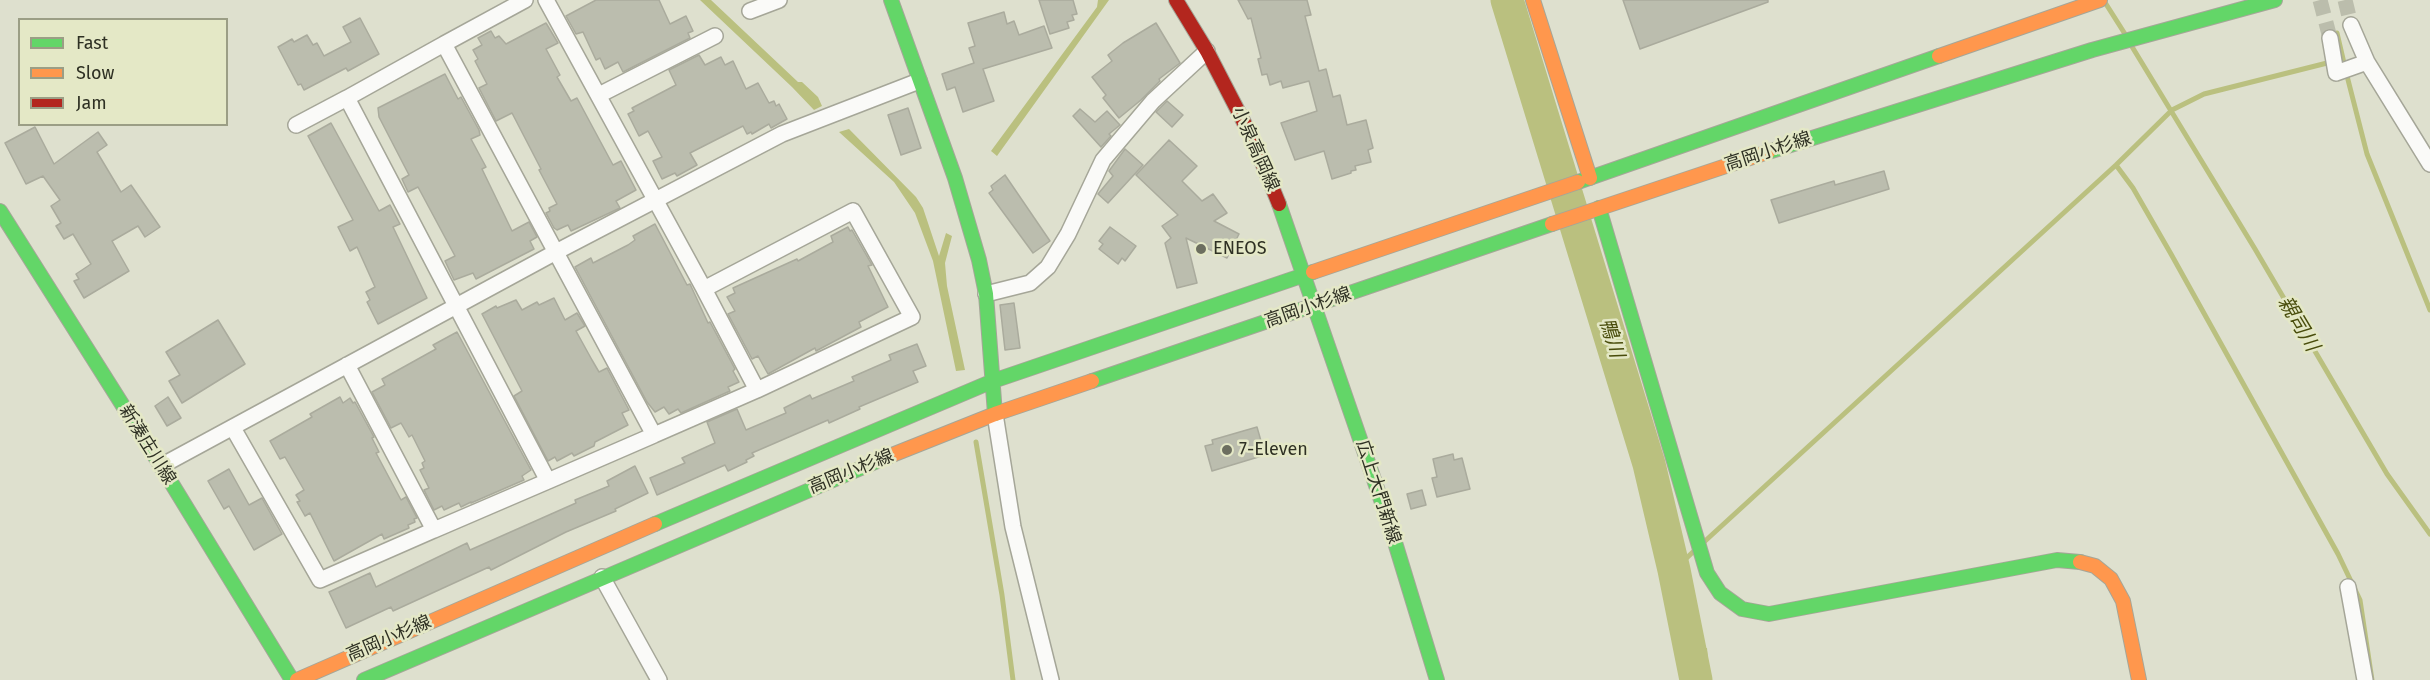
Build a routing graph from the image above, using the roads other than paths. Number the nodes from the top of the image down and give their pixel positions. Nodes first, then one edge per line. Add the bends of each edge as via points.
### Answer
1 (525, 0) edge
2 (546, 0) edge
3 (779, 0) edge
4 (891, 0) edge
5 (1176, 0) edge
6 (1533, 0) edge
7 (2100, 0) edge
8 (2275, 0) edge
9 (750, 11) dead end
10 (2351, 26) tunnel mouth
11 (716, 36) dead end
12 (2330, 38) tunnel mouth
13 (444, 44) junction
14 (1207, 51) junction
15 (2367, 62) junction
16 (919, 81) junction
17 (599, 95) junction
18 (347, 98) junction
19 (296, 125) dead end
20 (2430, 164) edge
21 (1585, 180) junction
22 (656, 201) junction
23 (1594, 210) junction
24 (0, 211) edge
25 (556, 252) junction
26 (1306, 276) junction
27 (704, 289) junction
28 (986, 294) junction
29 (456, 305) junction
30 (1316, 306) junction
31 (347, 365) junction
32 (993, 381) junction
33 (757, 390) junction
34 (995, 414) junction
35 (233, 428) junction
36 (654, 435) junction
37 (161, 466) junction
38 (548, 481) junction
39 (434, 530) junction
40 (602, 577) junction
41 (2348, 587) dead end
42 (292, 680) edge
43 (297, 680) edge
44 (364, 680) edge
45 (659, 680) edge
46 (1051, 680) edge
47 (1437, 680) edge
48 (2139, 680) edge
49 (2365, 680) edge

1 - 13 street
2 - 17 street
3 - 9 street
4 - 16 main road
5 - 14 main road, 小泉高岡線
6 - 21 main road
7 - 21 main road, 高岡小杉線
8 - 23 main road, 高岡小杉線 via 2081,53
10 - 15 street
11 - 17 street
12 - 15 street via 2336,73
13 - 18 street
13 - 25 street
14 - 26 main road, 小泉高岡線 via 1252,138
14 - 28 street via 1153,101 1103,160 1048,267 1030,283
15 - 20 street
16 - 22 street via 782,134
16 - 28 main road via 971,229
17 - 22 street
18 - 19 street
18 - 29 street
21 - 26 main road, 高岡小杉線
22 - 25 street
22 - 27 street
23 - 30 main road, 高岡小杉線
23 - 48 main road via 1707,573 1720,593 1742,609 1769,614 2057,560 2079,562 2096,566 2111,579 2123,601
24 - 37 main road, 新湊庄川線
25 - 29 street
25 - 36 street
26 - 30 main road, 小泉高岡線
26 - 32 main road, 高岡小杉線
27 - 33 street
27 - 33 street via 853,211 912,317
28 - 32 main road
29 - 31 street
29 - 38 street
30 - 34 main road, 高岡小杉線
30 - 47 main road, 広上大門新線
31 - 35 street
31 - 39 street
32 - 34 main road
32 - 43 main road, 高岡小杉線
33 - 36 street
34 - 40 main road, 高岡小杉線
34 - 46 street via 1013,527
35 - 37 street
35 - 39 street via 320,580
36 - 38 street
37 - 42 main road, 新湊庄川線
38 - 39 street
40 - 44 main road, 高岡小杉線
40 - 45 street
41 - 49 street

